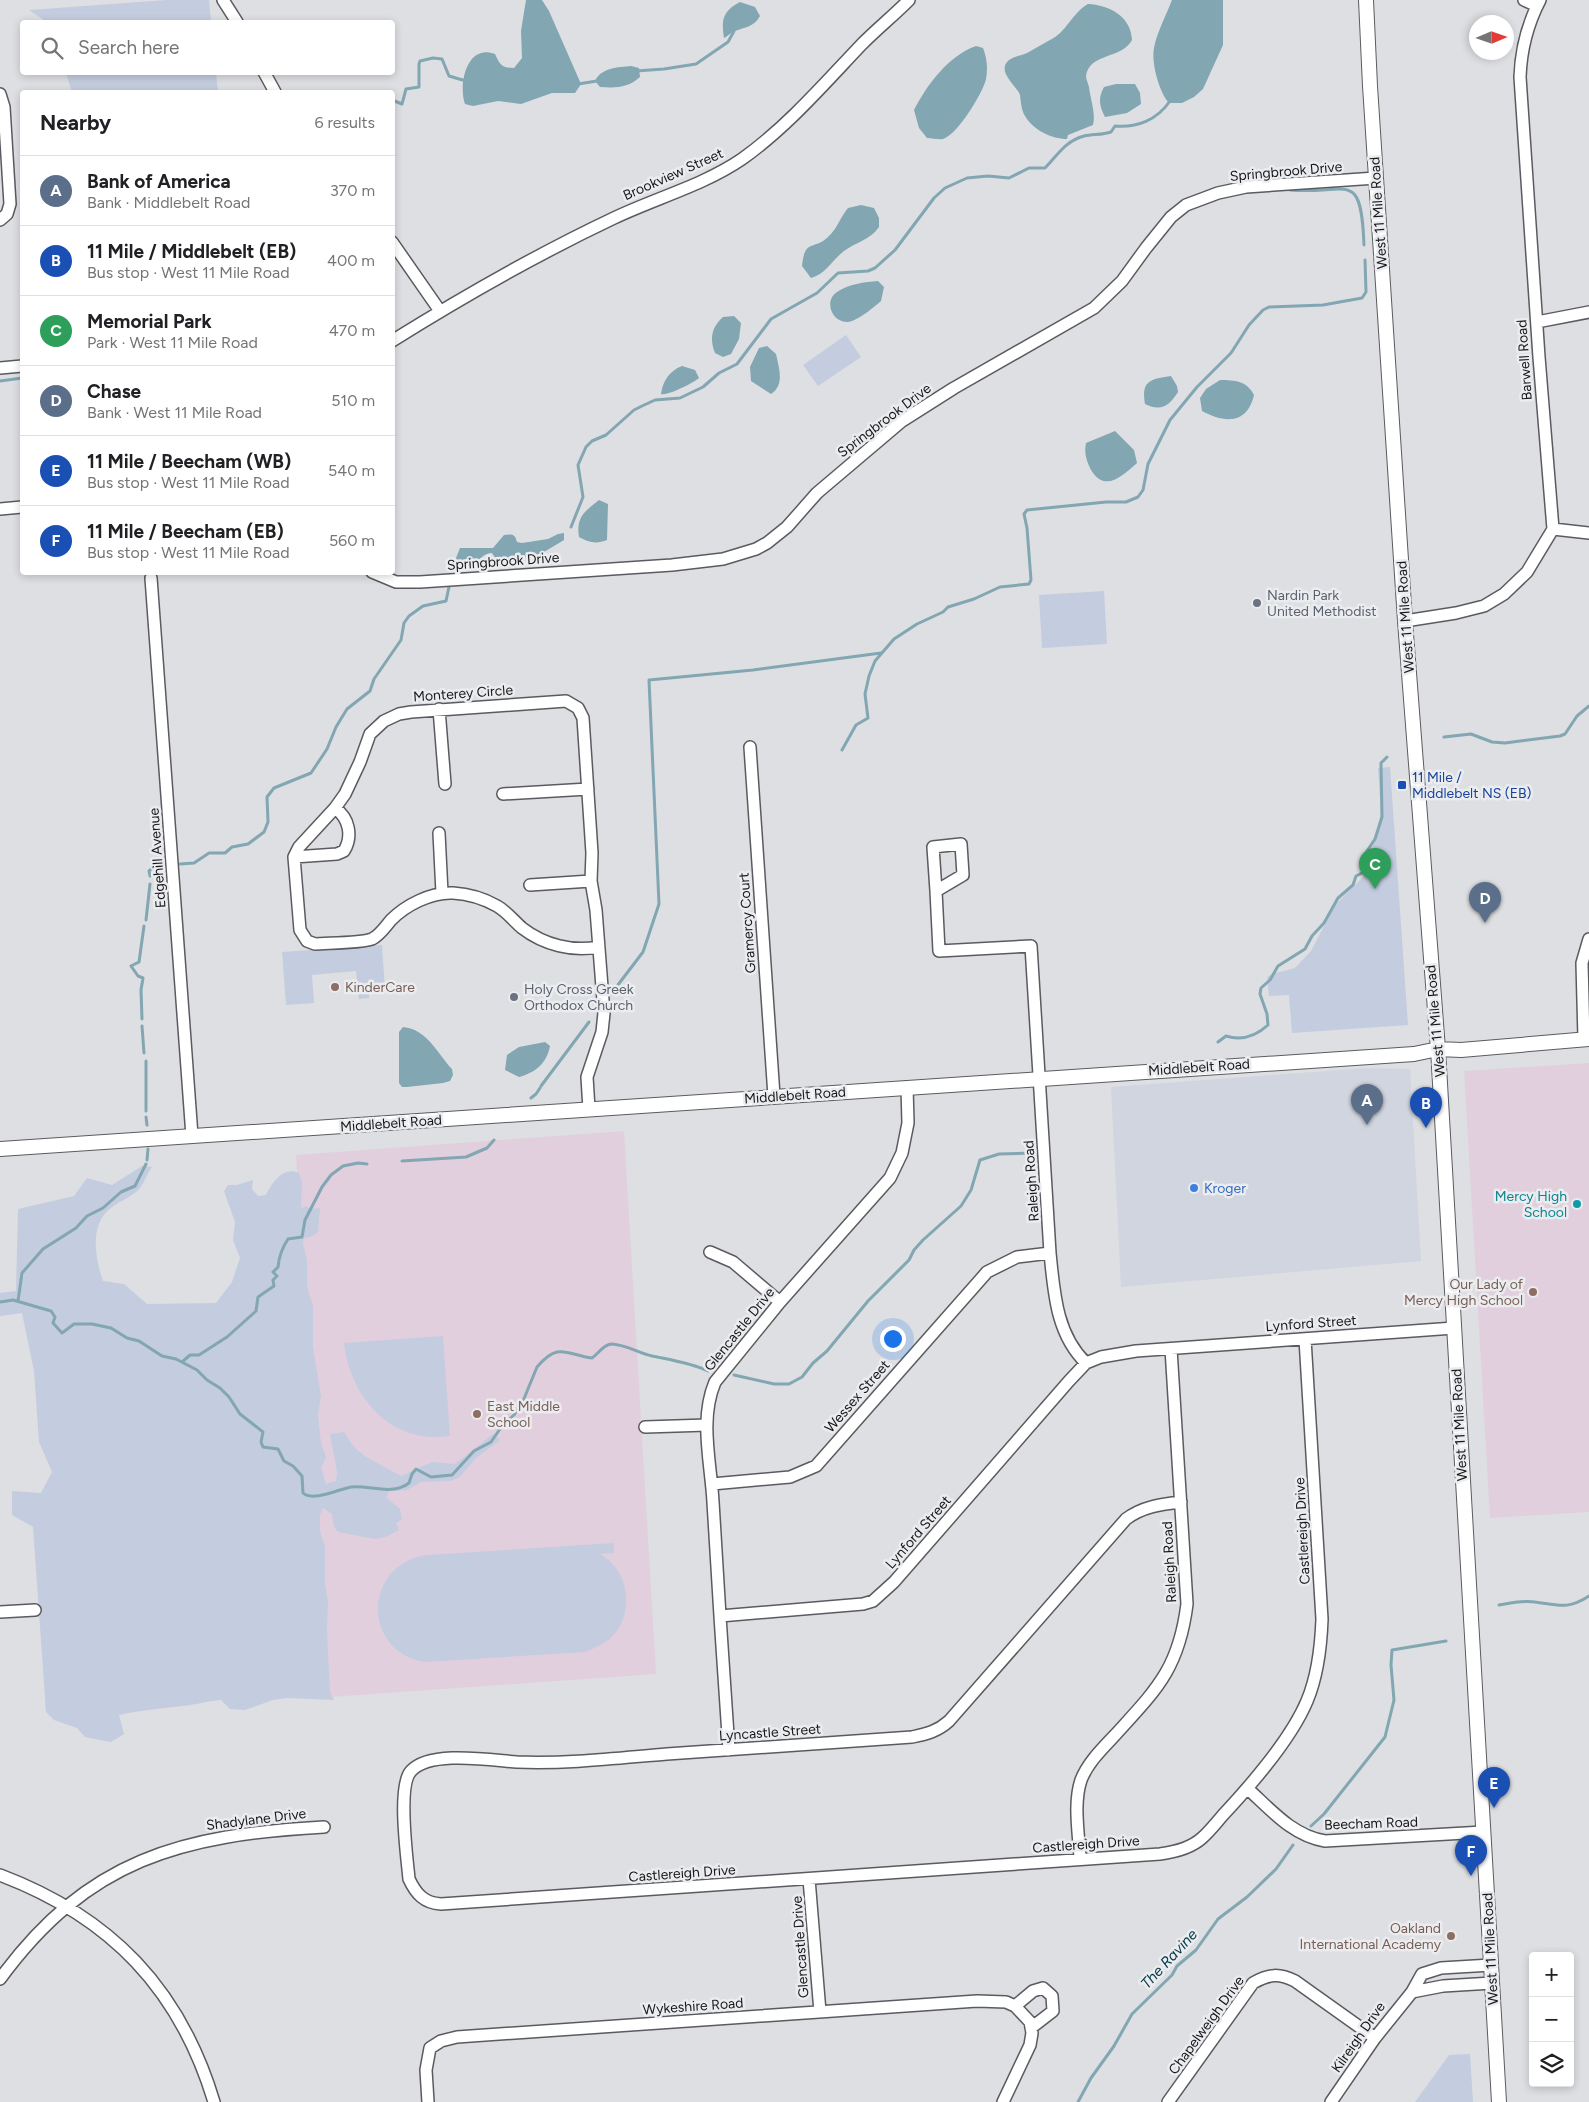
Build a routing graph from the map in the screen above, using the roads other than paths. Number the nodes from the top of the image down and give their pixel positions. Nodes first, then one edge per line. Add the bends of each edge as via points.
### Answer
1 (223, 0) edge
2 (909, 0) edge
3 (1366, 0) edge
4 (1524, 0) edge
5 (1539, 3) edge
6 (236, 20) edge
7 (266, 75) edge
8 (274, 90) edge
9 (0, 94) edge
10 (1376, 178) junction
11 (0, 220) edge
12 (395, 246) edge
13 (440, 311) junction
14 (1589, 312) edge
15 (1536, 322) junction
16 (395, 339) edge
17 (20, 366) edge
18 (0, 368) edge
19 (20, 507) edge
20 (0, 509) edge
21 (1552, 529) junction
22 (1589, 533) edge
23 (379, 575) edge
24 (151, 578) dead end
25 (1405, 622) junction
26 (439, 709) junction
27 (750, 747) dead end
28 (445, 784) dead end
29 (588, 788) junction
30 (503, 794) dead end
31 (335, 808) junction
32 (438, 833) dead end
33 (294, 857) junction
34 (591, 881) junction
35 (530, 885) dead end
36 (936, 891) dead end
37 (442, 893) junction
38 (1589, 939) edge
39 (598, 947) junction
40 (1587, 1039) edge
41 (1438, 1049) junction
42 (1039, 1078) junction
43 (907, 1087) junction
44 (774, 1096) junction
45 (589, 1109) junction
46 (192, 1136) junction
47 (0, 1149) edge
48 (710, 1252) dead end
49 (1050, 1253) junction
50 (780, 1302) junction
51 (1454, 1328) junction
52 (1305, 1339) junction
53 (1171, 1349) junction
54 (1086, 1363) junction
55 (707, 1426) junction
56 (645, 1427) dead end
57 (712, 1484) junction
58 (1180, 1502) junction
59 (35, 1610) dead end
60 (0, 1612) edge
61 (720, 1616) junction
62 (729, 1750) junction
63 (1248, 1789) junction
64 (324, 1827) dead end
65 (1483, 1832) junction
66 (1080, 1859) junction
67 (0, 1875) edge
68 (810, 1879) junction
69 (433, 1904) joint
70 (66, 1906) junction
71 (1491, 1965) junction
72 (0, 1979) edge
73 (1492, 1983) junction
74 (1412, 1992) junction
75 (1015, 2006) junction
76 (820, 2012) junction
77 (1031, 2028) junction
78 (1375, 2038) junction
79 (214, 2102) edge
80 (428, 2102) edge
81 (1003, 2102) edge
82 (1168, 2102) edge
83 (1331, 2102) edge
84 (1499, 2102) edge

1 - 6 street
2 - 13 street, Brookview Street via 785,123 740,160 574,237
3 - 10 street, West 11 Mile Road
4 - 5 street
5 - 15 street, Barwell Road via 1525,36 1520,76
7 - 8 street
9 - 11 street via 4,108 10,204 7,214
10 - 23 street, Springbrook Drive via 1246,187 1186,205 1165,225 1122,281 1094,308 902,421 817,493 782,532 752,551 723,559 672,565 420,582 396,582
10 - 25 street, West 11 Mile Road
12 - 13 street
13 - 16 street
14 - 15 street
15 - 21 street, Barwell Road
17 - 18 street
19 - 20 street
21 - 22 street
21 - 25 street via 1527,572 1504,594 1484,606
24 - 46 street, Edgehill Avenue
25 - 41 street, West 11 Mile Road
26 - 28 street
26 - 29 street, Monterey Circle via 566,701 578,708 583,718
26 - 31 street, Monterey Circle via 399,714 384,721 370,734 355,774
27 - 44 street, Gramercy Court
29 - 30 street
29 - 34 street, Monterey Circle
31 - 33 street, Monterey Circle via 299,847
31 - 33 street via 348,822 349,843 344,851
32 - 37 street
33 - 37 street via 300,930 307,941 315,944 370,940 402,911
34 - 35 street
34 - 39 street, Monterey Circle
36 - 42 street, Raleigh Road via 939,951 1031,946
37 - 39 street via 483,899 498,906 524,929 554,944 582,950
38 - 40 street via 1582,963
39 - 45 street, Monterey Circle via 604,1013 602,1032 587,1077
40 - 41 street, Middlebelt Road via 1461,1050
41 - 42 street, Middlebelt Road via 1414,1054
41 - 51 street, West 11 Mile Road
42 - 43 street, Middlebelt Road
42 - 49 street, Raleigh Road
43 - 44 street, Middlebelt Road
43 - 50 street, Glencastle Drive via 908,1123 902,1153 890,1178
44 - 45 street, Middlebelt Road
45 - 46 street, Middlebelt Road
46 - 47 street, Middlebelt Road
48 - 50 street via 732,1262
49 - 54 street, Raleigh Road via 1059,1315 1076,1354
49 - 57 street, Wessex Street via 1017,1257 986,1272 816,1466 790,1477
50 - 55 street, Glencastle Drive via 715,1382 709,1395
51 - 52 street, Lynford Street
51 - 65 street, West 11 Mile Road
52 - 53 street, Lynford Street
52 - 63 street, Castlereigh Drive via 1322,1644 1307,1702
53 - 54 street, Lynford Street via 1118,1353
53 - 58 street, Raleigh Road
54 - 61 street, Lynford Street via 894,1582 873,1600 852,1606
55 - 56 street
55 - 57 street, Glencastle Drive
57 - 61 street, Glencastle Drive
58 - 62 street, Lyncastle Street via 1149,1507 1126,1519 940,1729 912,1737
58 - 66 street, Raleigh Road via 1187,1604 1179,1646 1162,1680 1096,1756 1082,1778 1078,1792
59 - 60 street
61 - 62 street, Glencastle Drive
62 - 69 street, Lyncastle Street via 548,1763 460,1759 424,1762 411,1771 403,1795 409,1879 422,1899
63 - 65 street, Beecham Road via 1294,1829 1314,1839
63 - 66 street, Castlereigh Drive via 1202,1838 1182,1849 1160,1854
64 - 70 street, Shadylane Drive via 246,1833 168,1850 130,1865
65 - 71 street, West 11 Mile Road
66 - 68 street, Castlereigh Drive
67 - 70 street
68 - 69 street, Castlereigh Drive
68 - 76 street, Glencastle Drive
70 - 72 street, Shadylane Drive via 39,1932
70 - 79 street via 99,1928 128,1954 166,1996 195,2048
71 - 73 street, West 11 Mile Road
71 - 74 street, Kilreigh Drive via 1441,1968 1422,1974
73 - 74 street
73 - 84 street, West 11 Mile Road
74 - 78 street, Kilreigh Drive
75 - 76 street, Wykeshire Road via 1006,2002 977,2001
75 - 77 street via 1030,2022
75 - 77 street via 1033,1991 1044,1988 1052,1996 1053,2011
76 - 80 street, Wykeshire Road via 441,2040 430,2048 427,2057
77 - 81 street via 1030,2046
78 - 82 street, Chapelweigh Drive via 1283,1975 1260,1979 1253,1983
78 - 83 street, Kilreigh Drive

